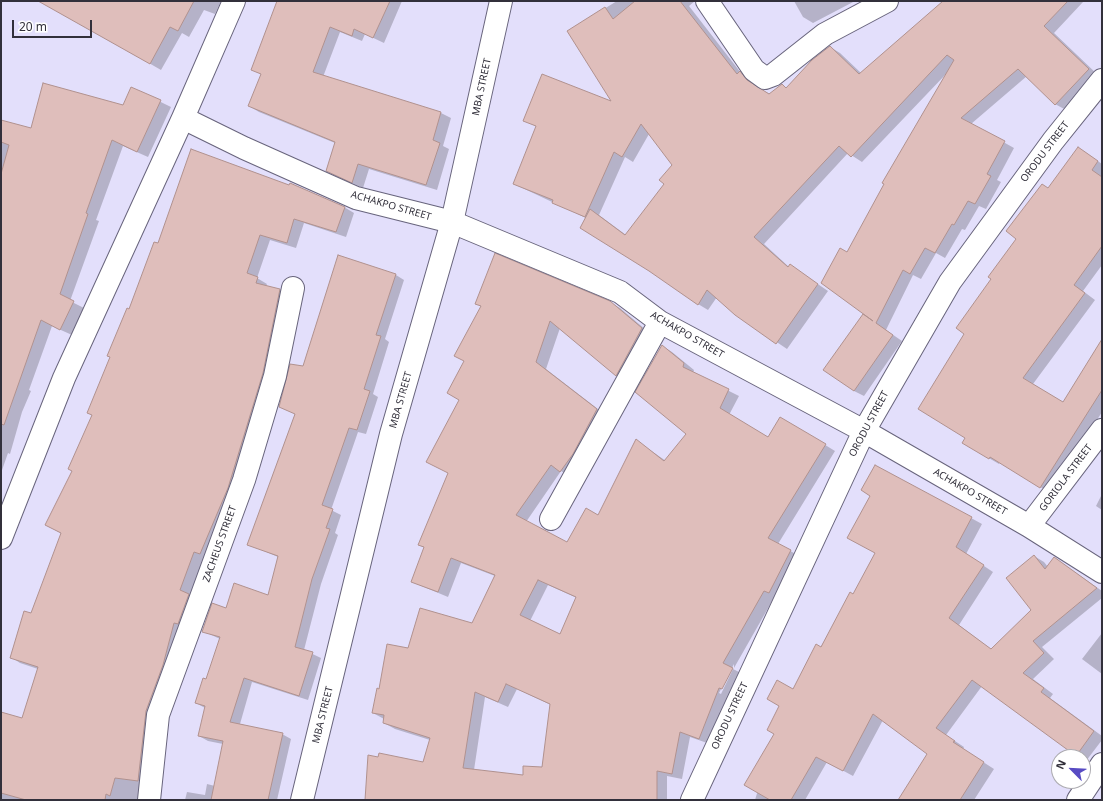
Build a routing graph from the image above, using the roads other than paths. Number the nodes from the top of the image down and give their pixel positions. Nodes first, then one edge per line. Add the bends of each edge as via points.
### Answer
1 (234, 1) edge
2 (501, 1) edge
3 (708, 1) edge
4 (887, 1) edge
5 (1102, 80) edge
6 (183, 118) junction
7 (452, 222) junction
8 (293, 288) dead end
9 (660, 322) junction
10 (864, 430) junction
11 (1102, 430) edge
12 (551, 519) dead end
13 (1029, 526) junction
14 (1, 538) edge
15 (1102, 572) edge
16 (1102, 764) edge
17 (149, 800) edge
18 (302, 800) edge
19 (692, 800) edge
20 (1078, 800) edge

1 - 6 street
2 - 7 street, MBA STREET
3 - 4 street via 754,70 765,78 773,76 825,34
5 - 10 street, ORODU STREET via 1053,141 950,282
6 - 7 street, ACHAKPO STREET via 356,198
6 - 14 street via 64,378
7 - 9 street, ACHAKPO STREET via 620,292
7 - 18 street, MBA STREET via 391,434
8 - 17 street, ZACHEUS STREET via 275,376 244,480 158,715
9 - 10 street, ACHAKPO STREET
9 - 12 street
10 - 13 street, ACHAKPO STREET
10 - 19 street, ORODU STREET
11 - 13 street, GORIOLA STREET
13 - 15 street, ACHAKPO STREET
16 - 20 street

